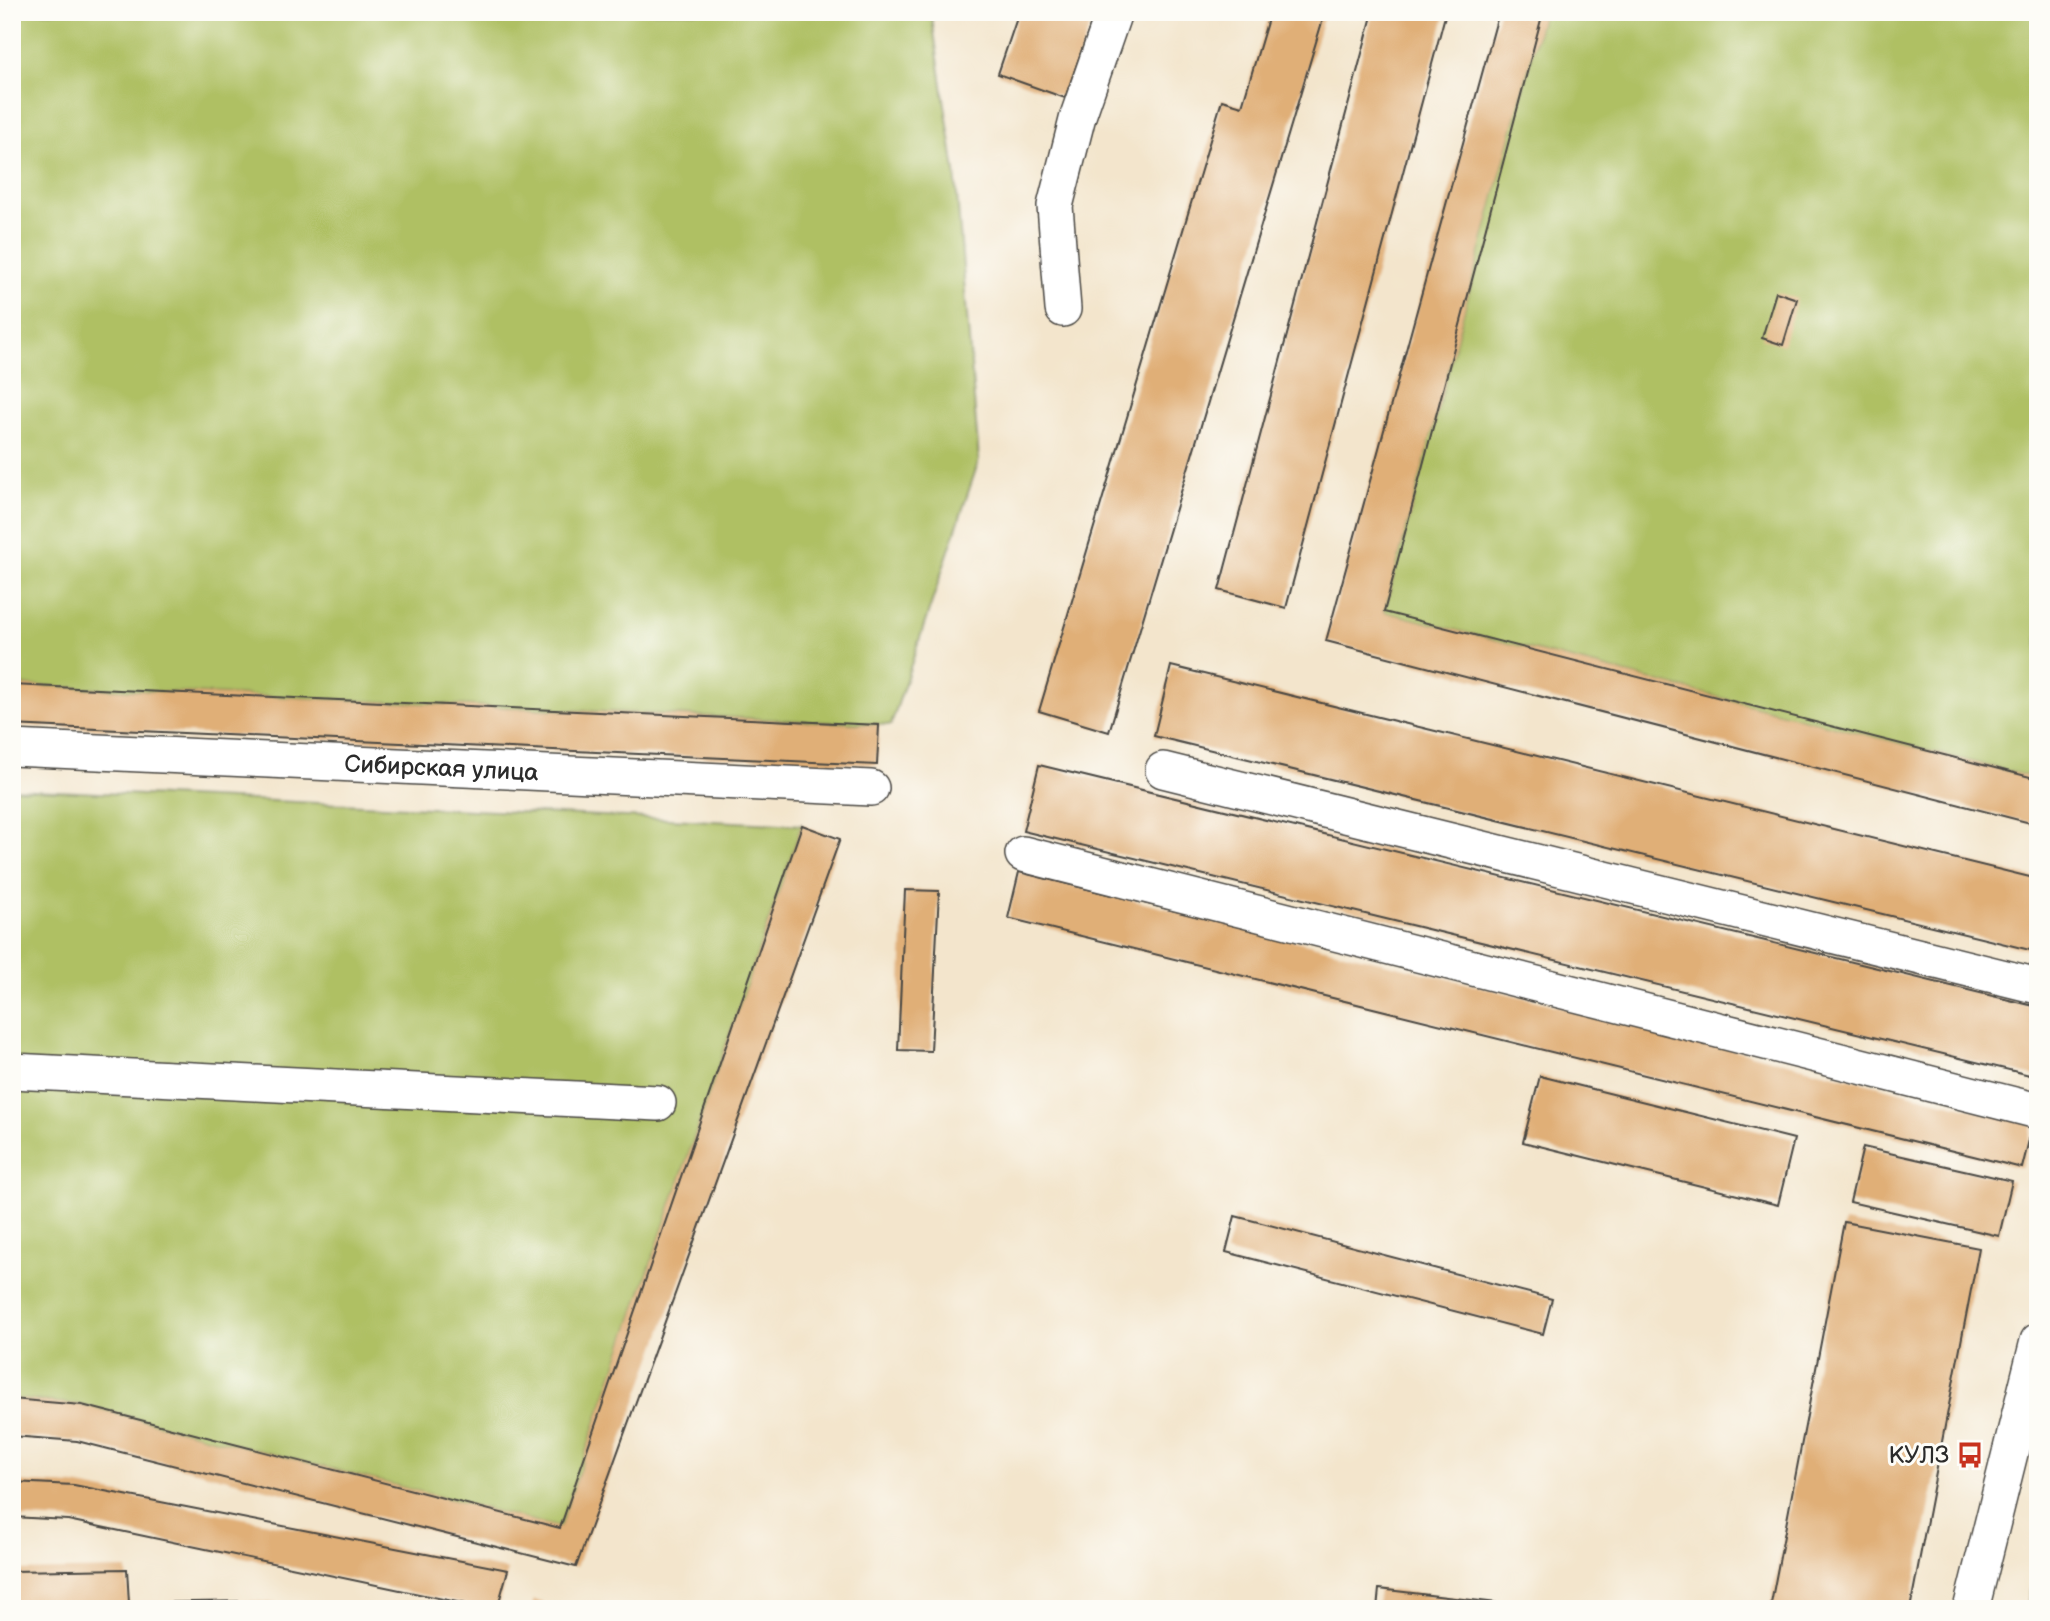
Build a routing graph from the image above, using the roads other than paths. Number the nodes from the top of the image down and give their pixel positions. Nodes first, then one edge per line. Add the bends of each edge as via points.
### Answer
1 (1114, 12) edge
2 (1063, 309) dead end
3 (12, 748) edge
4 (1163, 771) dead end
5 (871, 788) dead end
6 (1023, 854) dead end
7 (2038, 986) edge
8 (12, 1071) edge
9 (658, 1103) dead end
10 (2038, 1111) edge
11 (2038, 1340) edge
12 (1971, 1609) edge

1 - 2 street via 1078,116 1055,205
3 - 5 street, Сибирская улица
4 - 7 street
6 - 10 street
8 - 9 street
11 - 12 street

